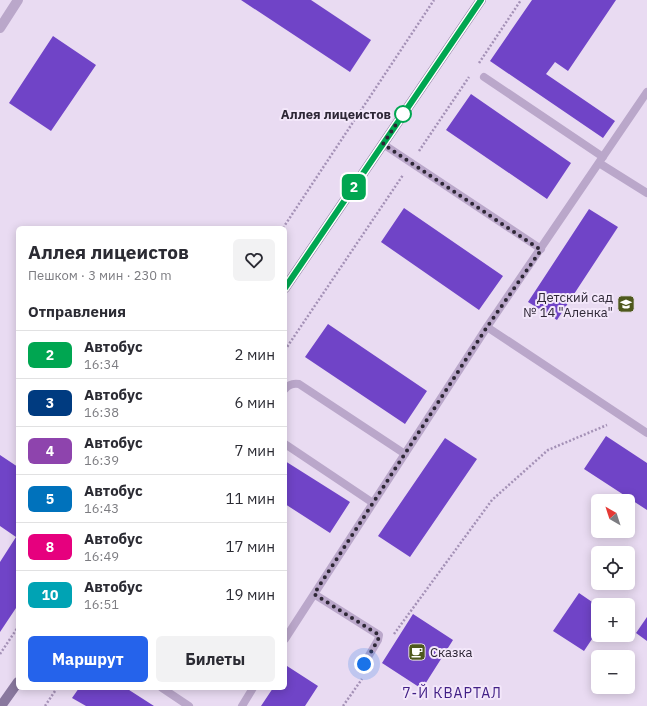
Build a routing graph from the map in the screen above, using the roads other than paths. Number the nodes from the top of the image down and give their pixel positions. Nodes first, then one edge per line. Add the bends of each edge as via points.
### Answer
1 (18, 0) edge
2 (481, 0) edge
3 (0, 28) edge
4 (484, 77) dead end
5 (647, 92) edge
6 (383, 144) junction
7 (601, 160) junction
8 (647, 193) edge
9 (541, 250) junction
10 (287, 285) edge
11 (487, 327) junction
12 (287, 386) edge
13 (647, 433) edge
14 (287, 445) edge
15 (405, 454) junction
16 (373, 503) junction
17 (314, 594) junction
18 (287, 636) edge
19 (364, 664) dead end
20 (16, 685) edge
21 (165, 690) edge
22 (252, 690) edge
23 (2, 706) edge
24 (189, 706) edge
25 (242, 706) edge

1 - 3 street
2 - 6 street
4 - 7 lane
5 - 7 lane
6 - 9 lane
6 - 10 street
7 - 8 lane
7 - 9 lane
9 - 11 lane
11 - 13 lane
11 - 15 lane
12 - 15 lane via 299,384
14 - 16 lane
15 - 16 lane
16 - 17 lane
17 - 18 lane
17 - 19 lane via 379,635
20 - 23 street
21 - 24 lane
22 - 25 lane

